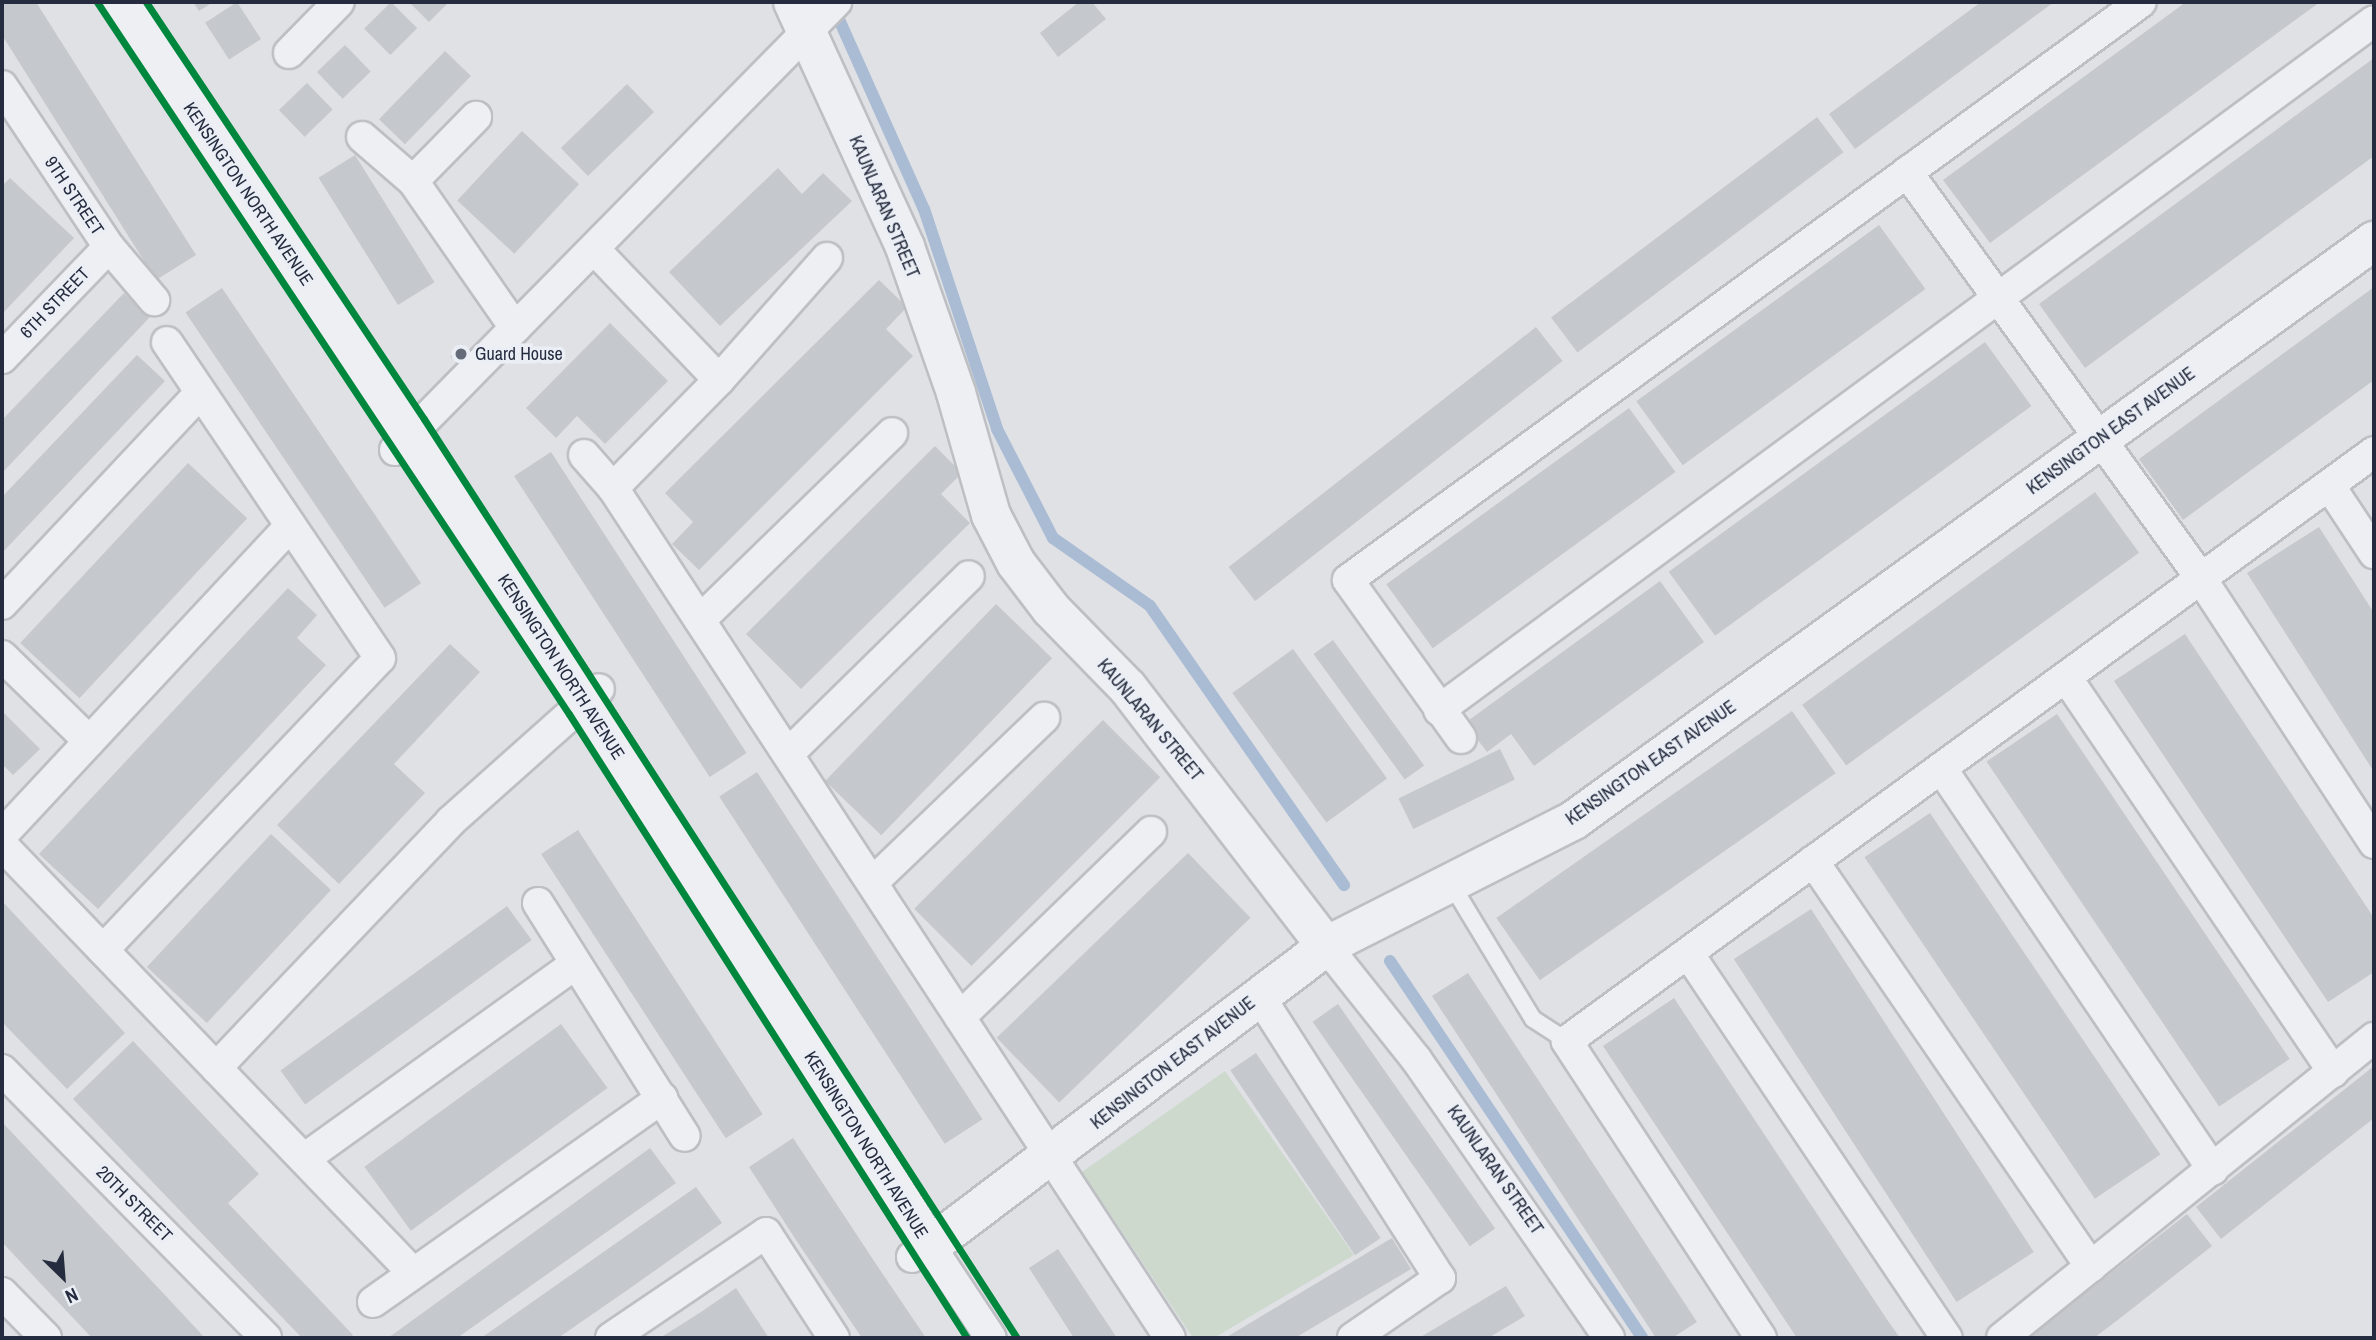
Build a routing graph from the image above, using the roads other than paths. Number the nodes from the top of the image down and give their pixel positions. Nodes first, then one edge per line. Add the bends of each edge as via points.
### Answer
1 (122, 2) edge
2 (2141, 2) edge
3 (327, 6) edge
4 (814, 14) edge
5 (2374, 21) edge
6 (289, 53) dead end
7 (2, 86) edge
8 (475, 117) dead end
9 (11, 125) edge
10 (362, 137) dead end
11 (1907, 172) junction
12 (414, 181) junction
13 (2374, 241) edge
14 (109, 247) junction
15 (594, 249) junction
16 (827, 258) dead end
17 (154, 300) dead end
18 (1998, 300) junction
19 (515, 328) junction
20 (167, 342) dead end
21 (2, 358) edge
22 (719, 380) junction
23 (200, 393) junction
24 (892, 433) dead end
25 (2098, 440) junction
26 (402, 443) junction
27 (2374, 452) edge
28 (584, 454) dead end
29 (2329, 485) junction
30 (613, 488) junction
31 (290, 526) junction
32 (2374, 553) edge
33 (969, 576) dead end
34 (2200, 577) junction
35 (2, 604) edge
36 (699, 620) junction
37 (2, 656) edge
38 (2066, 677) junction
39 (592, 695) junction
40 (1439, 710) junction
41 (1044, 718) dead end
42 (1461, 738) dead end
43 (89, 741) junction
44 (789, 753) junction
45 (1941, 768) junction
46 (1151, 832) dead end
47 (2, 835) edge
48 (2374, 843) edge
49 (2, 845) edge
50 (1813, 861) junction
51 (874, 881) junction
52 (1450, 882) junction
53 (538, 903) dead end
54 (1338, 939) junction
55 (103, 950) junction
56 (1688, 953) junction
57 (575, 964) junction
58 (1260, 997) junction
59 (960, 1017) junction
60 (2374, 1038) edge
61 (1567, 1041) junction
62 (216, 1068) junction
63 (2, 1070) edge
64 (2333, 1072) junction
65 (662, 1098) junction
66 (685, 1136) dead end
67 (1051, 1157) junction
68 (304, 1159) junction
69 (2213, 1168) junction
70 (921, 1251) junction
71 (2091, 1266) junction
72 (413, 1273) junction
73 (2, 1293) edge
74 (373, 1302) dead end
75 (621, 1335) edge
76 (46, 1338) edge
77 (266, 1338) edge
78 (834, 1338) edge
79 (991, 1338) edge
80 (1170, 1338) edge
81 (1353, 1338) edge
82 (1609, 1338) edge
83 (1761, 1338) edge
84 (1947, 1338) edge
85 (2002, 1338) edge

1 - 26 street, KENSINGTON NORTH AVENUE
2 - 11 street
3 - 6 street
4 - 15 street
4 - 54 street, KAUNLARAN STREET via 905,247 956,393 991,515 1016,563
5 - 18 street
7 - 9 street, 9TH STREET
8 - 12 street
9 - 14 street, 9TH STREET
10 - 12 street
11 - 18 street
11 - 40 street via 1348,579
12 - 19 street
13 - 25 street, KENSINGTON EAST AVENUE
14 - 17 street, 9TH STREET
14 - 21 street, 6TH STREET
15 - 19 street
15 - 22 street
16 - 22 street
18 - 25 street
18 - 40 street
19 - 26 street
20 - 23 street
22 - 30 street
23 - 31 street
23 - 35 street
24 - 36 street
25 - 34 street
25 - 52 street, KENSINGTON EAST AVENUE via 1574,820
26 - 39 street, KENSINGTON NORTH AVENUE
27 - 29 street
28 - 30 street
29 - 32 street
29 - 34 street
30 - 36 street
31 - 43 street
31 - 55 street via 380,658
33 - 44 street
34 - 38 street
34 - 48 street
36 - 44 street
37 - 43 street
38 - 45 street
38 - 64 street
39 - 62 street via 451,821
39 - 70 street, KENSINGTON NORTH AVENUE
40 - 42 street
41 - 51 street
43 - 47 street
44 - 51 street
45 - 50 street
45 - 69 street
46 - 59 street
49 - 55 street
50 - 56 street
50 - 71 street
51 - 59 street
52 - 54 street, KENSINGTON EAST AVENUE
52 - 61 lane via 1532,1019
53 - 57 street
54 - 58 street, KENSINGTON EAST AVENUE
54 - 82 street, KAUNLARAN STREET
55 - 62 street
56 - 61 street
56 - 84 street
57 - 65 street
57 - 68 street
58 - 67 street, KENSINGTON EAST AVENUE
58 - 81 street via 1440,1278
59 - 67 street
60 - 64 street
61 - 83 street
62 - 68 street
63 - 77 street, 20TH STREET
64 - 69 street
65 - 66 street
65 - 72 street
67 - 70 street, KENSINGTON EAST AVENUE
67 - 80 street
68 - 72 street
69 - 71 street
70 - 79 street, KENSINGTON NORTH AVENUE
71 - 85 street
72 - 74 street
73 - 76 street
75 - 78 street via 766,1233

